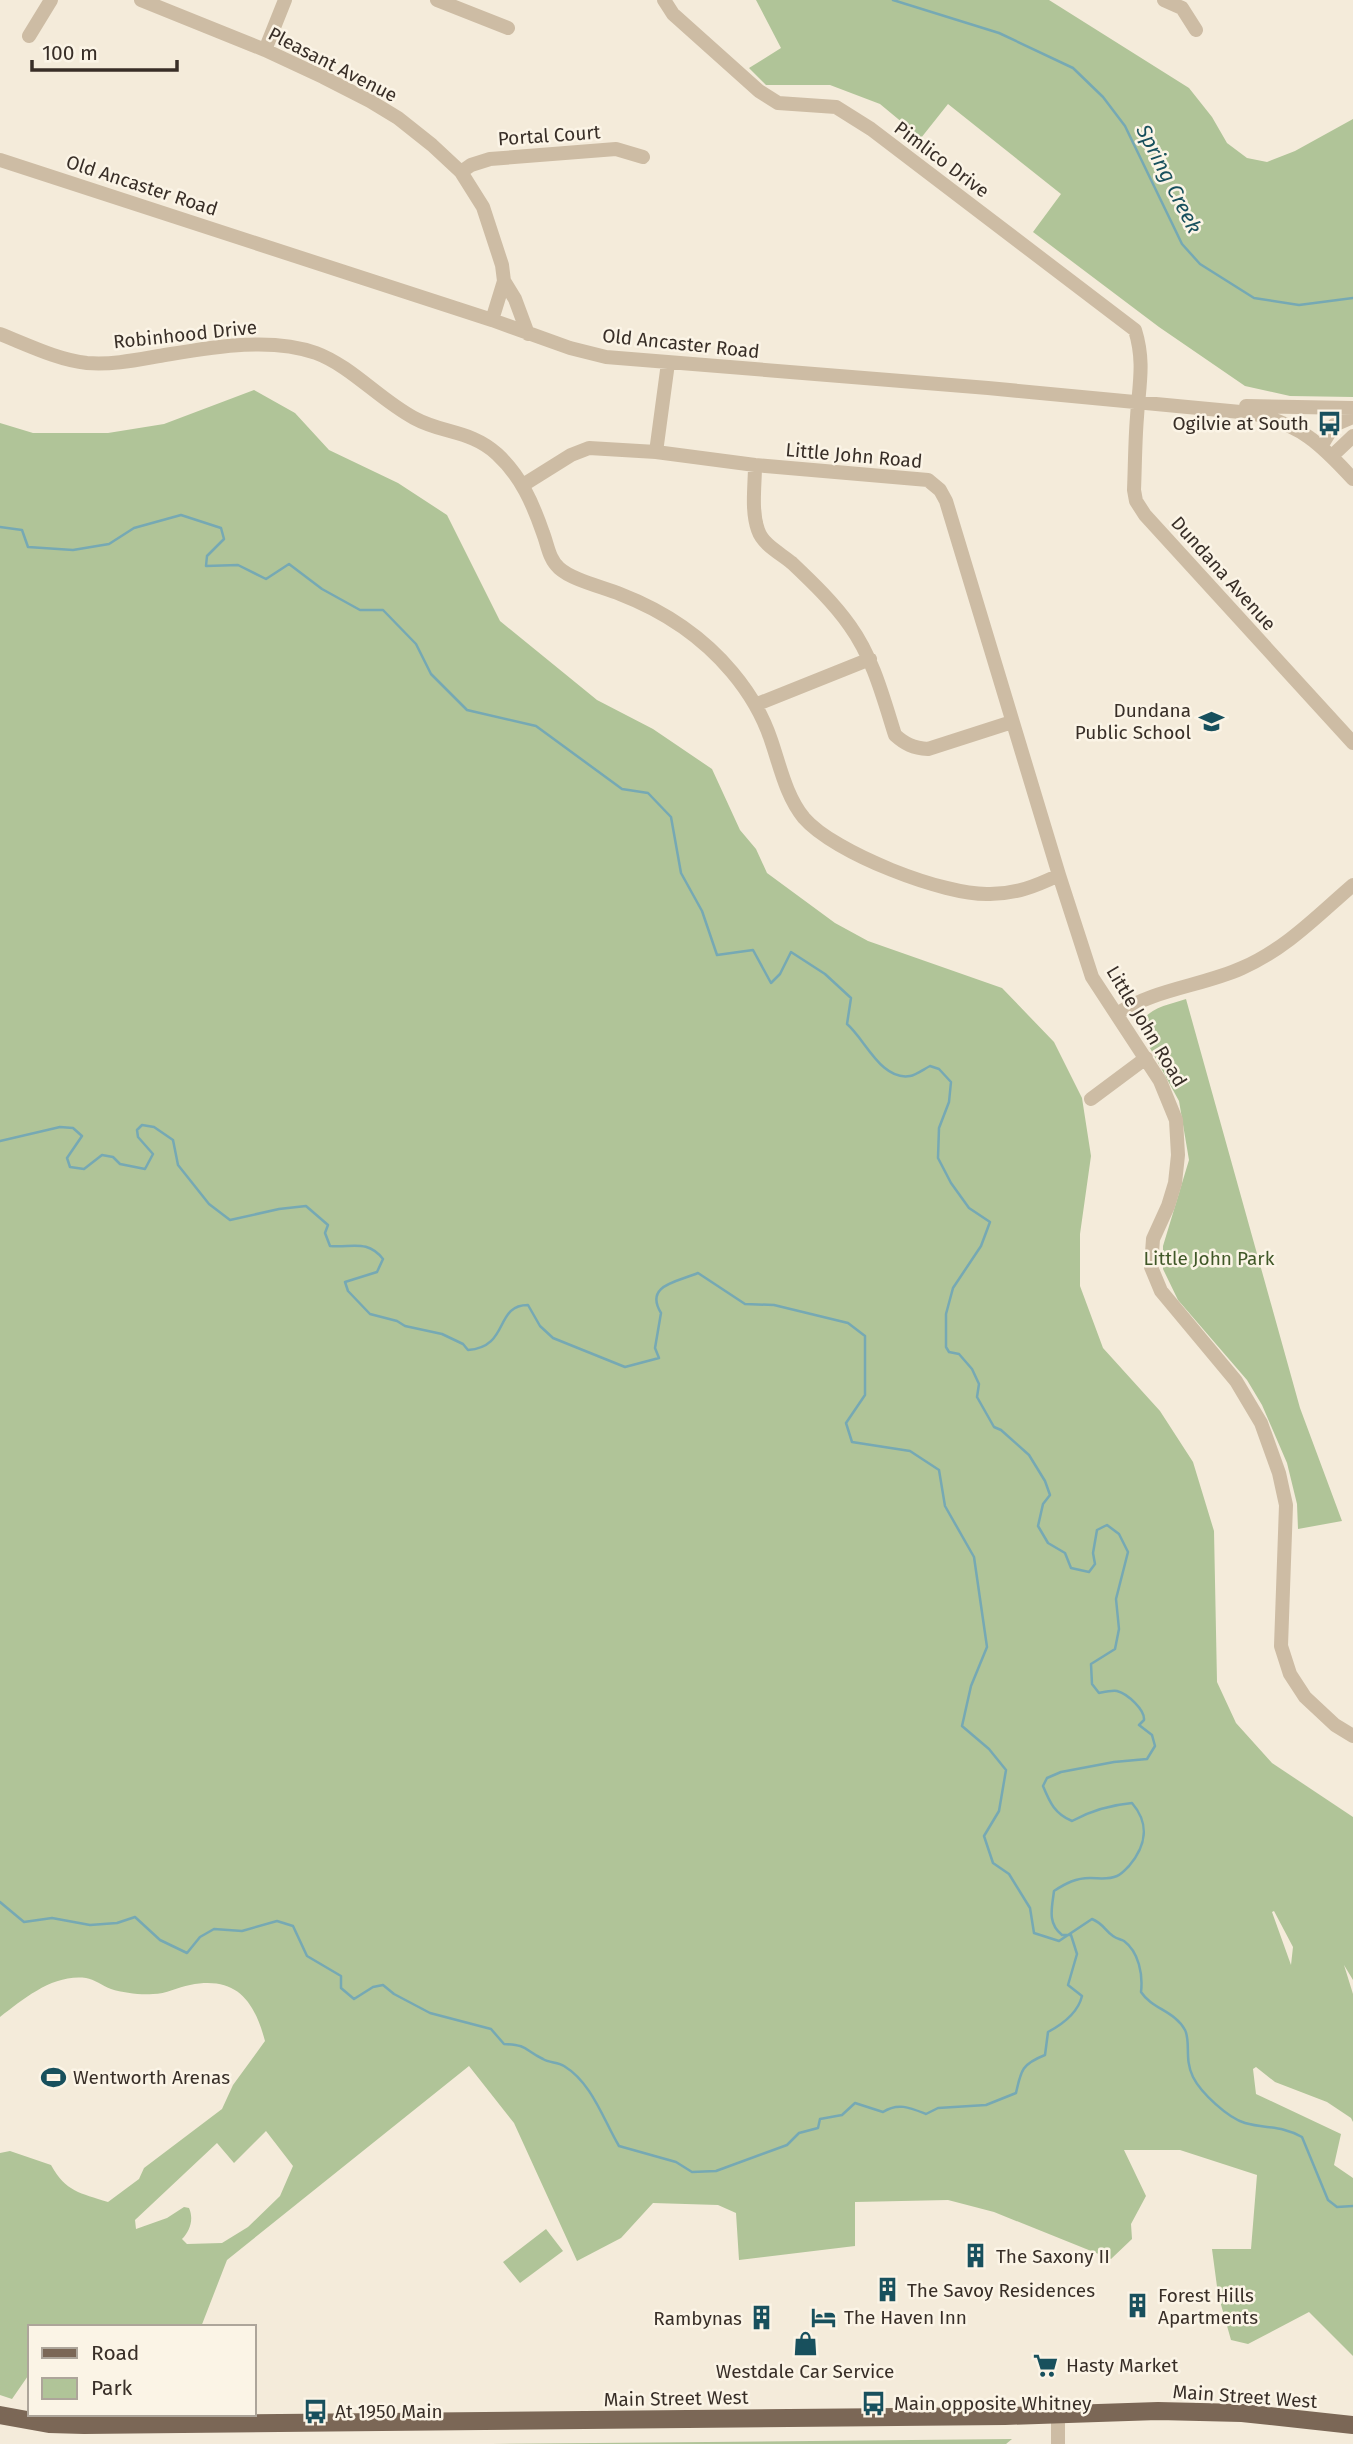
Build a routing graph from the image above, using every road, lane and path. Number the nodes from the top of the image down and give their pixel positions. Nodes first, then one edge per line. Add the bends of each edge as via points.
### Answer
1 (51, 0) edge
2 (285, 0) edge
3 (437, 0) edge
4 (664, 0) edge
5 (1164, 0) edge
6 (145, 1) edge
7 (508, 28) dead end
8 (1196, 30) dead end
9 (29, 36) dead end
10 (265, 50) junction
11 (643, 157) dead end
12 (0, 160) edge
13 (461, 172) junction
14 (505, 281) junction
15 (492, 320) junction
16 (0, 334) edge
17 (528, 334) junction
18 (668, 363) junction
19 (1139, 402) junction
20 (1217, 408) junction
21 (1353, 408) edge
22 (1353, 418) edge
23 (1353, 436) edge
24 (1327, 451) junction
25 (656, 452) junction
26 (755, 466) junction
27 (1353, 479) edge
28 (523, 485) junction
29 (870, 659) junction
30 (755, 705) junction
31 (1012, 722) junction
32 (1353, 743) edge
33 (1059, 875) junction
34 (1353, 884) edge
35 (1117, 1014) junction
36 (1146, 1058) junction
37 (1090, 1099) dead end
38 (1353, 1736) edge
39 (1058, 2415) junction
40 (0, 2416) edge
41 (1353, 2425) edge
42 (1058, 2444) edge

1 - 9 street
2 - 10 street
3 - 7 street
4 - 19 street, Pimlico Drive via 673,14 759,91 778,103 835,107 871,129 1135,330 1141,350
5 - 8 street via 1182,8
6 - 10 street, Pleasant Avenue
10 - 13 street, Pleasant Avenue via 370,101 407,125
11 - 13 street, Portal Court via 617,149 490,159
12 - 15 street, Old Ancaster Road
13 - 14 street, Pleasant Avenue via 483,207
14 - 15 street
14 - 17 street, Pleasant Avenue
15 - 17 street, Old Ancaster Road
16 - 28 street, Robinhood Drive via 89,363 260,344 318,354 417,420 479,441 495,452
17 - 18 street, Old Ancaster Road via 606,357
18 - 19 street, Old Ancaster Road
18 - 25 street
19 - 20 street, Old Ancaster Road
19 - 32 street, Dundana Avenue via 1136,501
20 - 21 street
20 - 24 street, Old Ancaster Road via 1285,422
22 - 24 street via 1334,425
23 - 24 street
24 - 27 street, Old Ancaster Road
25 - 26 street, Little John Road
25 - 28 street, Little John Road via 589,447
26 - 29 street via 758,531 828,599
26 - 31 street, Little John Road via 928,480 940,490
28 - 30 street, Robinhood Drive via 549,554 560,569 647,604 681,624 734,674
29 - 30 street
29 - 31 street via 895,734 915,748 928,749
30 - 33 street, Robinhood Drive via 788,790 804,818 856,855 966,893 1013,893
31 - 33 street, Little John Road
33 - 35 street, Little John Road via 1092,977
34 - 35 street via 1276,951
35 - 36 street, Little John Road
36 - 37 street
36 - 38 street, Little John Road via 1171,1102 1178,1140 1175,1183 1153,1239 1151,1267 1161,1291 1236,1381 1261,1423 1286,1505 1281,1646 1290,1674 1305,1696
39 - 40 main road, Main Street West via 93,2425
39 - 41 main road, Main Street West via 1242,2413
39 - 42 street

